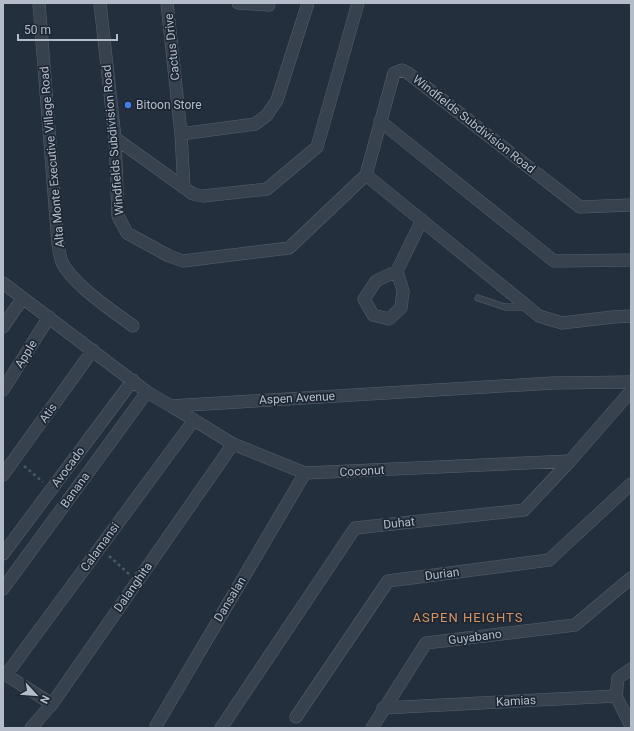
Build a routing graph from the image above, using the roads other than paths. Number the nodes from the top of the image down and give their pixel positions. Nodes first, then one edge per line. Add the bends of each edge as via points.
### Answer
1 (39, 3) edge
2 (100, 3) edge
3 (167, 3) edge
4 (238, 3) edge
5 (308, 3) edge
6 (358, 3) edge
7 (269, 5) dead end
8 (380, 121) junction
9 (181, 134) junction
10 (115, 138) junction
11 (366, 175) junction
12 (184, 188) junction
13 (631, 205) edge
14 (422, 220) junction
15 (631, 260) edge
16 (397, 271) dead end
17 (3, 283) edge
18 (478, 298) dead end
19 (22, 299) junction
20 (527, 307) junction
21 (631, 316) edge
22 (49, 317) junction
23 (133, 326) dead end
24 (3, 327) edge
25 (93, 350) junction
26 (132, 380) junction
27 (631, 382) edge
28 (3, 390) edge
29 (631, 391) edge
30 (147, 392) junction
31 (171, 406) junction
32 (194, 420) junction
33 (233, 444) junction
34 (570, 461) junction
35 (305, 473) junction
36 (3, 475) edge
37 (631, 484) edge
38 (3, 554) edge
39 (631, 578) edge
40 (3, 589) edge
41 (631, 669) edge
42 (5, 674) edge
43 (631, 676) edge
44 (618, 678) junction
45 (616, 696) junction
46 (52, 704) junction
47 (383, 708) junction
48 (296, 717) dead end
49 (156, 726) dead end
50 (631, 726) edge
51 (31, 728) edge
52 (221, 728) edge
53 (372, 728) edge

1 - 23 street, Alta Monte Executive Village Road via 58,244 62,262 72,277
2 - 10 street, Windfields Subdivision Road
3 - 9 street, Cactus Drive
4 - 7 street
5 - 9 street via 276,100 267,115 255,124
6 - 12 street via 317,147 267,189 203,196 193,194
8 - 11 street, Windfields Subdivision Road
8 - 13 street, Windfields Subdivision Road via 394,73 402,70 580,207
8 - 15 street via 554,261
9 - 12 street, Cactus Drive
10 - 11 street, Windfields Subdivision Road via 118,216 127,233 183,261 289,248
10 - 12 street
11 - 14 street
14 - 16 street
14 - 20 street
17 - 19 street
18 - 20 lane via 505,307
19 - 22 street
19 - 24 street
20 - 21 street via 539,316 562,323
22 - 25 street
22 - 28 street, Apple
25 - 26 street
25 - 36 street, Atis
26 - 30 street
26 - 38 street, Avocado
27 - 31 street, Aspen Avenue via 553,383
29 - 34 street, Duhat
30 - 31 street
30 - 40 street, Banana
31 - 32 street, Coconut
32 - 33 street, Coconut
32 - 42 street, Calamansi
33 - 35 street, Coconut
33 - 46 street, Dalanghita
34 - 35 street, Coconut
34 - 52 street, Duhat via 524,510 355,528
35 - 49 street, Dansalan
37 - 48 street, Durian via 549,560 388,581
39 - 47 street, Guyabano via 575,625 426,643
41 - 44 street
42 - 46 street
43 - 44 street
44 - 45 street
45 - 47 street, Kamias
45 - 50 street
46 - 51 street, Dalanghita
47 - 53 street, Guyabano

